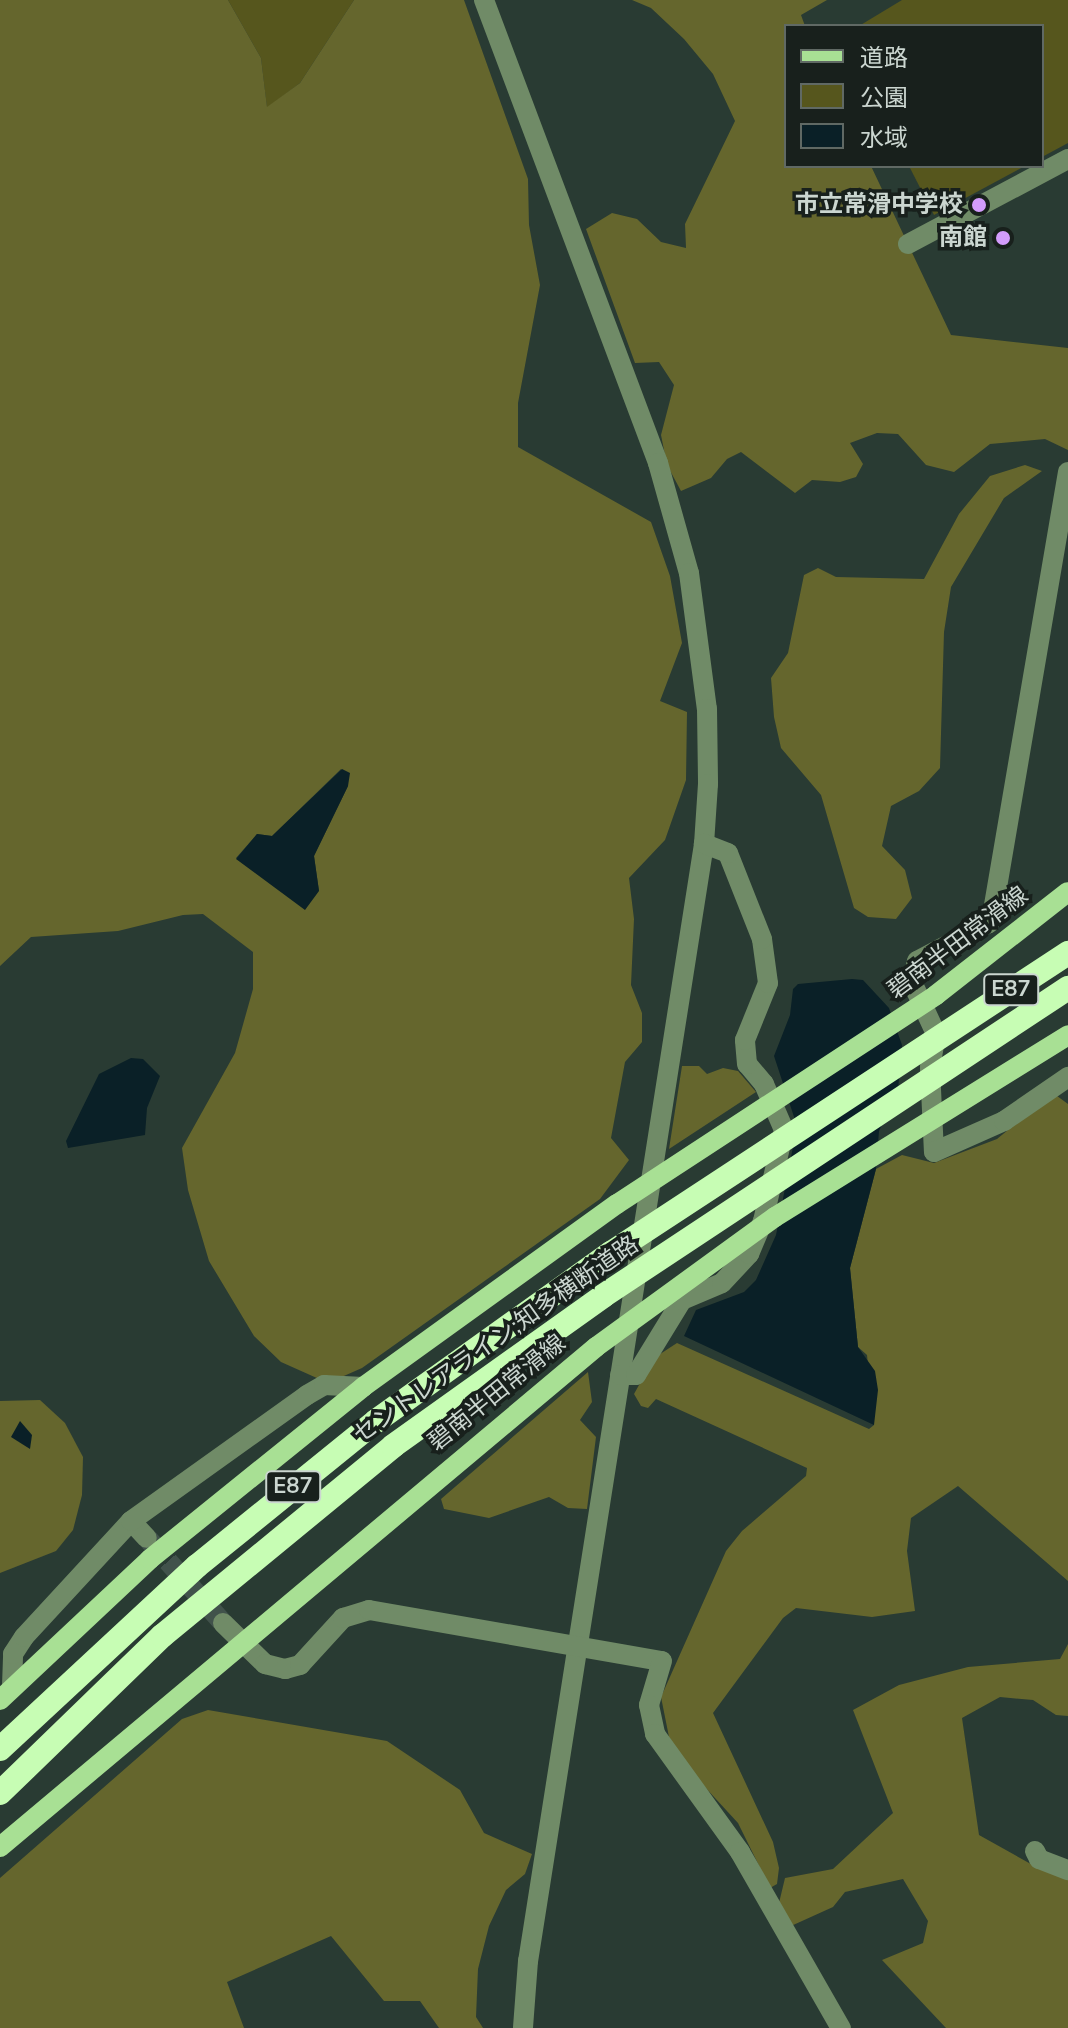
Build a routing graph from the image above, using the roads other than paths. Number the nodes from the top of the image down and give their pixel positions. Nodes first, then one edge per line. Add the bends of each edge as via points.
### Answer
1 (484, 0) edge
2 (1068, 159) edge
3 (908, 244) dead end
4 (1068, 472) edge
5 (704, 844) junction
6 (1068, 892) edge
7 (1068, 953) edge
8 (1068, 988) edge
9 (1068, 1035) edge
10 (1068, 1077) edge
11 (620, 1375) junction
12 (363, 1387) junction
13 (131, 1521) junction
14 (147, 1538) tunnel mouth
15 (223, 1623) tunnel mouth
16 (241, 1642) junction
17 (578, 1644) junction
18 (6, 1693) edge
19 (0, 1749) edge
20 (0, 1793) edge
21 (0, 1847) edge
22 (1035, 1851) dead end
23 (1068, 1870) edge
24 (523, 2028) edge
25 (841, 2028) edge

1 - 5 street via 658,463 689,573 707,709
2 - 3 street
4 - 10 street via 993,913 989,923 917,961 912,982 936,1034 930,1068 934,1152 1004,1121
5 - 11 street
5 - 11 street via 728,853 762,939 768,983 745,1040 747,1064 764,1084 784,1130 763,1221 749,1254 722,1283 682,1300 636,1375
6 - 12 main road, 碧南半田常滑線 via 936,995 617,1204
7 - 19 highway, セントレアライン;知多横断道路 / E87 via 611,1253 376,1421 103,1650
8 - 20 highway, セントレアライン;知多横断道路 / E87 via 475,1384 311,1510 162,1636
9 - 16 main road, 碧南半田常滑線 via 965,1094 775,1217 596,1347
11 - 17 street
12 - 13 street via 324,1385
12 - 18 main road, 碧南半田常滑線 via 150,1559
13 - 14 street
13 - 18 street via 24,1637 13,1654
15 - 16 street
16 - 17 street via 265,1664 293,1668 343,1618 369,1610
16 - 21 main road, 碧南半田常滑線
17 - 24 street via 528,1961
17 - 25 street via 662,1661 649,1705 655,1734 740,1852
22 - 23 street via 1039,1859

